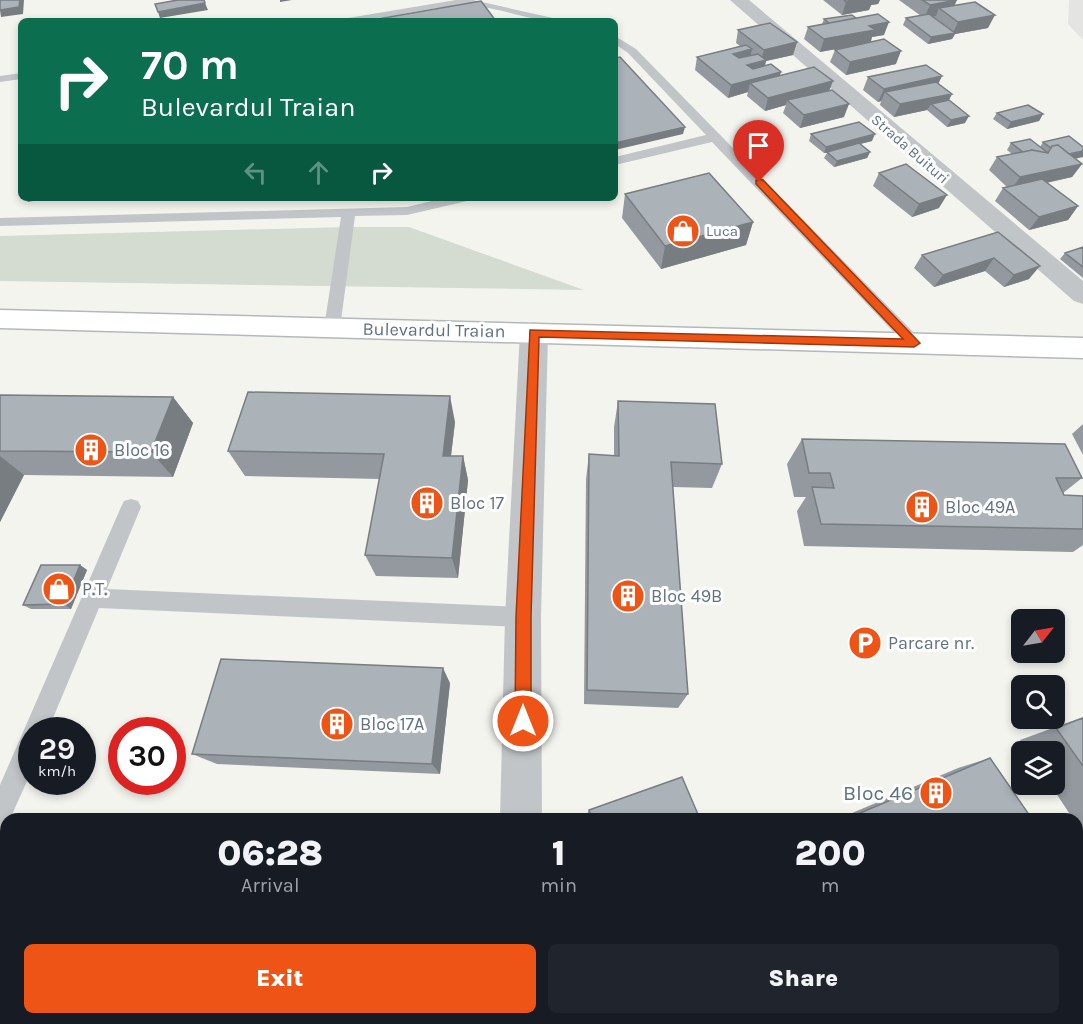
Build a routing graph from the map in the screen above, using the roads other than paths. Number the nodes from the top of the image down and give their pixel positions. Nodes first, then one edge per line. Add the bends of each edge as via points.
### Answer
1 (739, 0) edge
2 (366, 18) edge
3 (540, 18) edge
4 (618, 41) edge
5 (18, 76) edge
6 (0, 79) edge
7 (716, 137) junction
8 (618, 161) edge
9 (449, 201) edge
10 (349, 212) junction
11 (0, 222) edge
12 (1083, 295) edge
13 (0, 319) edge
14 (332, 328) junction
15 (534, 332) junction
16 (914, 343) junction
17 (1083, 348) edge
18 (131, 507) dead end
19 (93, 598) junction
20 (523, 617) junction
21 (42, 717) edge
22 (18, 773) edge
23 (0, 813) edge
24 (521, 813) edge

1 - 12 street, Strada Buituri
2 - 3 lane via 456,3
4 - 7 lane
5 - 6 lane
7 - 8 lane
7 - 16 lane
9 - 10 lane via 407,211
10 - 11 lane
10 - 14 lane
13 - 14 main road, Bulevardul Traian
14 - 15 main road, Bulevardul Traian
15 - 16 main road, Bulevardul Traian
15 - 20 street
16 - 17 main road, Bulevardul Traian
18 - 19 lane
19 - 20 lane
19 - 21 lane
20 - 24 street
22 - 23 lane

